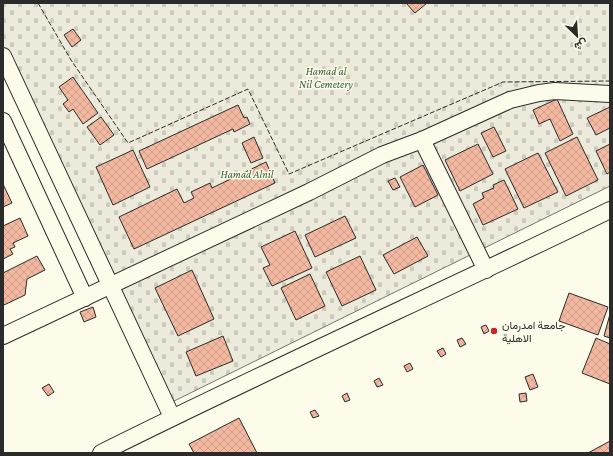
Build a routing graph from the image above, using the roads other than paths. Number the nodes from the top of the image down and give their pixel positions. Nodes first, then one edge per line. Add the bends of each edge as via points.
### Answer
1 (3, 56) edge
2 (610, 94) edge
3 (3, 121) edge
4 (422, 140) junction
5 (610, 210) edge
6 (486, 270) junction
7 (110, 286) junction
8 (84, 298) junction
9 (3, 336) edge
10 (172, 418) junction
11 (101, 453) edge

1 - 7 street
2 - 4 street via 555,91 522,97
3 - 8 street
4 - 6 street
4 - 7 street via 382,155
5 - 6 street
6 - 10 street
7 - 8 street
7 - 10 street
8 - 9 street
10 - 11 street

